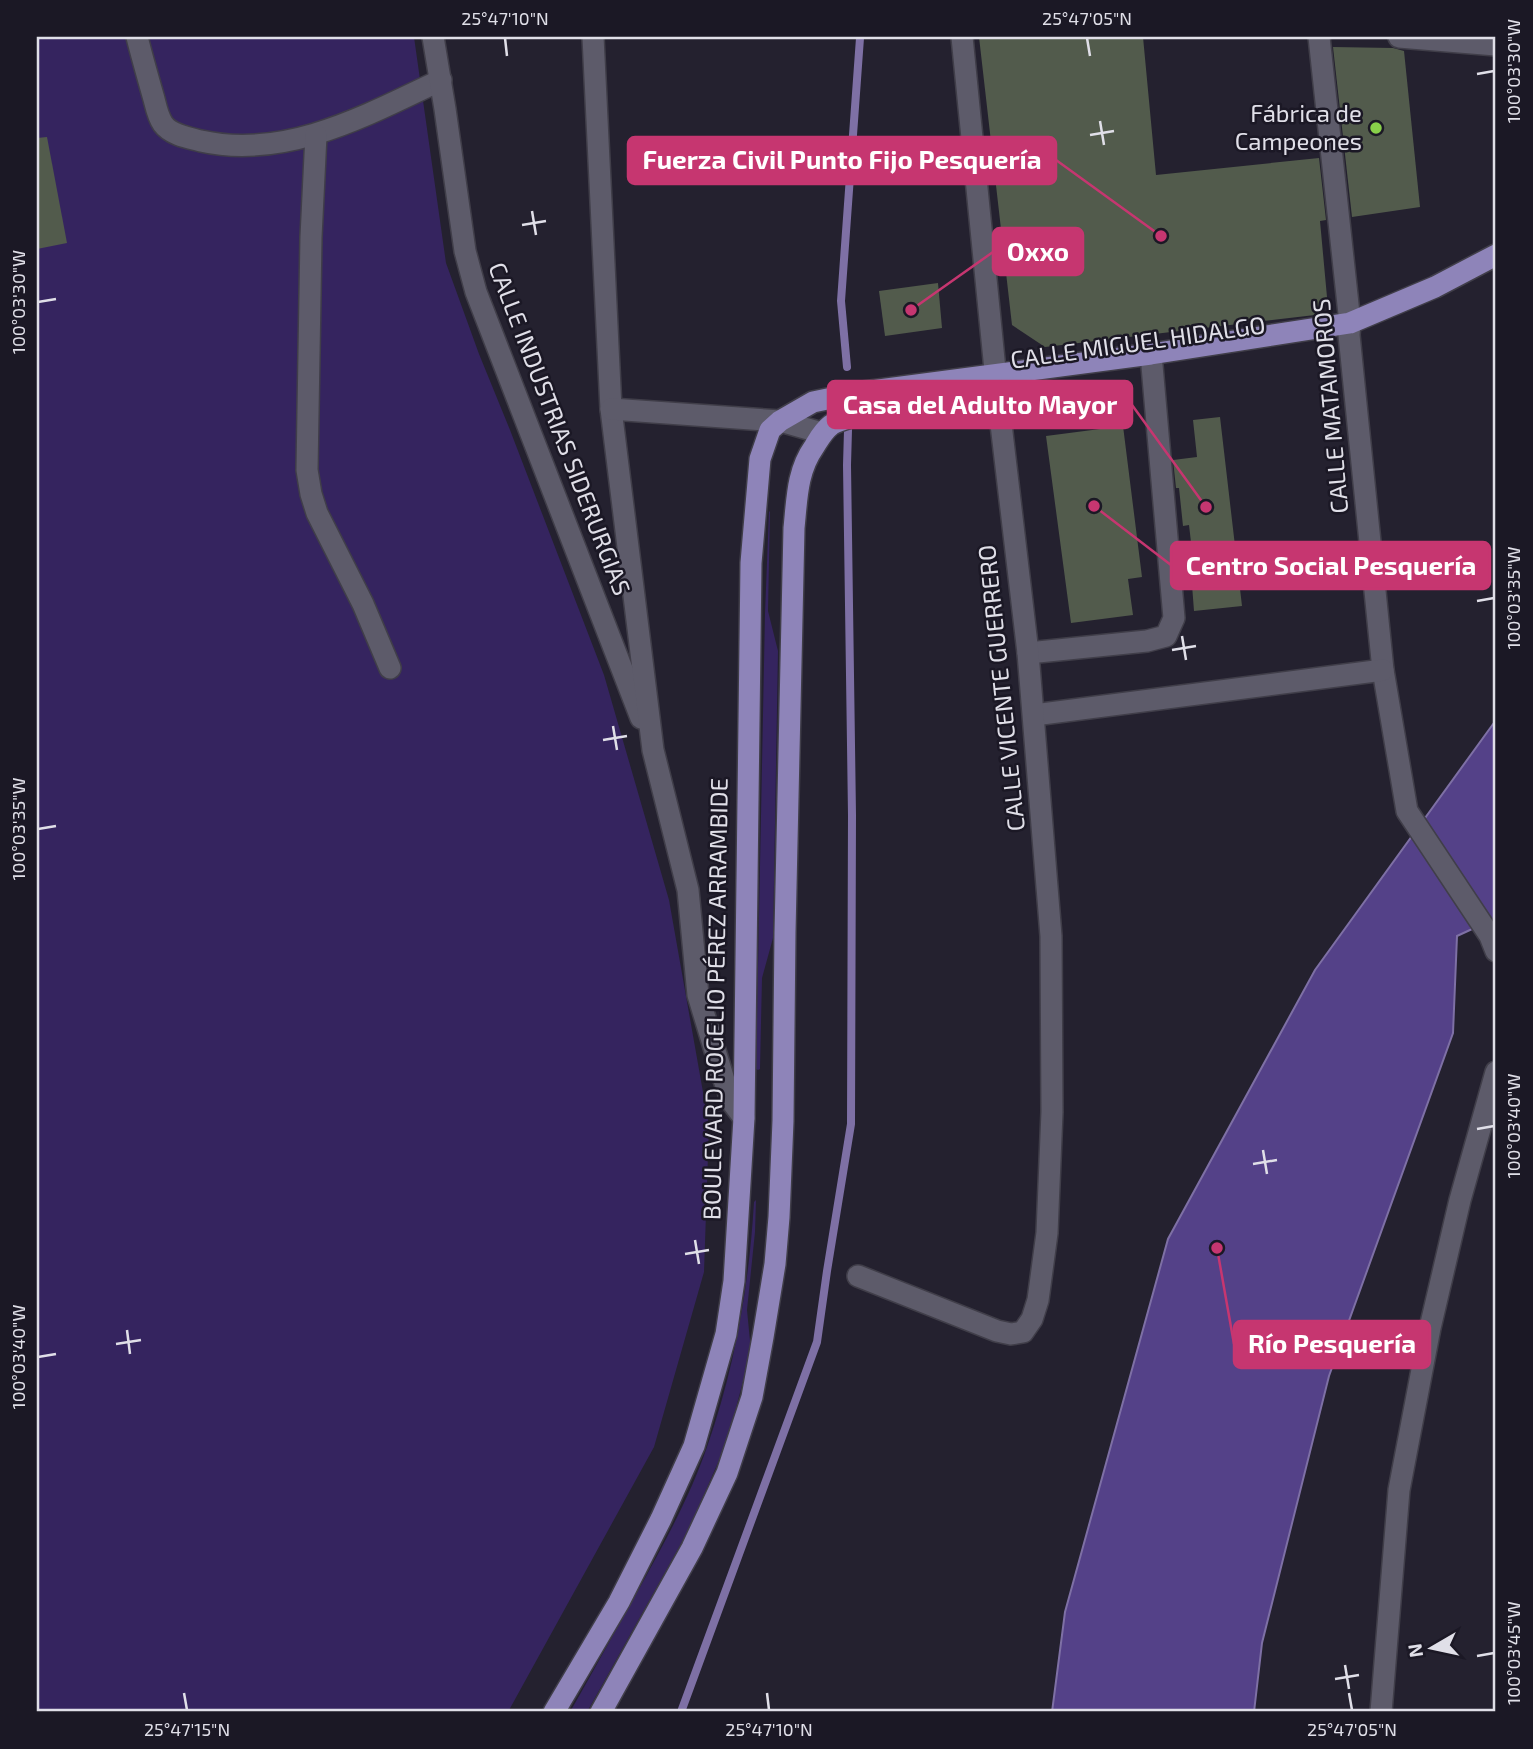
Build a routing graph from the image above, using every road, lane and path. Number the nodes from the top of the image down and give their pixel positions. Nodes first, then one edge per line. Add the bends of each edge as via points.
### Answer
1 (137, 37) edge
2 (433, 37) edge
3 (593, 37) edge
4 (962, 37) edge
5 (1320, 37) edge
6 (1399, 37) edge
7 (1496, 45) edge
8 (441, 80) junction
9 (316, 135) junction
10 (1496, 254) edge
11 (1496, 265) edge
12 (1349, 329) junction
13 (1152, 361) junction
14 (996, 383) junction
15 (611, 409) junction
16 (780, 421) junction
17 (822, 433) junction
18 (1028, 653) junction
19 (390, 668) dead end
20 (1383, 670) junction
21 (1034, 715) junction
22 (653, 750) junction
23 (1494, 942) edge
24 (1496, 1072) edge
25 (744, 1118) junction
26 (783, 1121) junction
27 (858, 1276) dead end
28 (554, 1712) edge
29 (601, 1712) edge
30 (1381, 1712) edge

1 - 9 street via 159,116 174,133 213,144 250,145
2 - 8 street, CALLE INDUSTRIAS SIDERURGIAS
3 - 15 street
4 - 14 street, CALLE VICENTE GUERRERO
5 - 12 street, CALLE MATAMOROS
6 - 7 street
8 - 9 street
8 - 22 street, CALLE INDUSTRIAS SIDERURGIAS via 465,251 476,292
9 - 19 street via 309,482 317,513
10 - 12 main road
11 - 12 main road via 1363,330
12 - 13 main road
12 - 20 street, CALLE MATAMOROS
13 - 14 main road
13 - 18 street via 1174,618 1166,636 1147,641
14 - 16 main road via 856,393 813,402
14 - 17 main road, CALLE MIGUEL HIDALGO via 857,415
14 - 18 street, CALLE VICENTE GUERRERO
15 - 16 street
15 - 22 street
16 - 17 street
16 - 25 main road, BOULEVARD ROGELIO PÉREZ ARRAMBIDE via 770,430 761,459 751,555
17 - 26 main road via 802,470 794,528
18 - 21 street, CALLE VICENTE GUERRERO
20 - 21 street
20 - 23 street, CALLE MATAMOROS via 1407,811
21 - 27 street, CALLE VICENTE GUERRERO via 1051,936 1052,1112 1038,1300 1023,1332 1011,1334
22 - 25 street via 688,890 698,995 732,1102
24 - 30 street via 1430,1328 1399,1490
25 - 26 main road
25 - 28 main road, BOULEVARD ROGELIO PÉREZ ARRAMBIDE via 734,1281 726,1334 694,1446 619,1602
26 - 29 main road via 775,1264 752,1397 727,1473 692,1548

